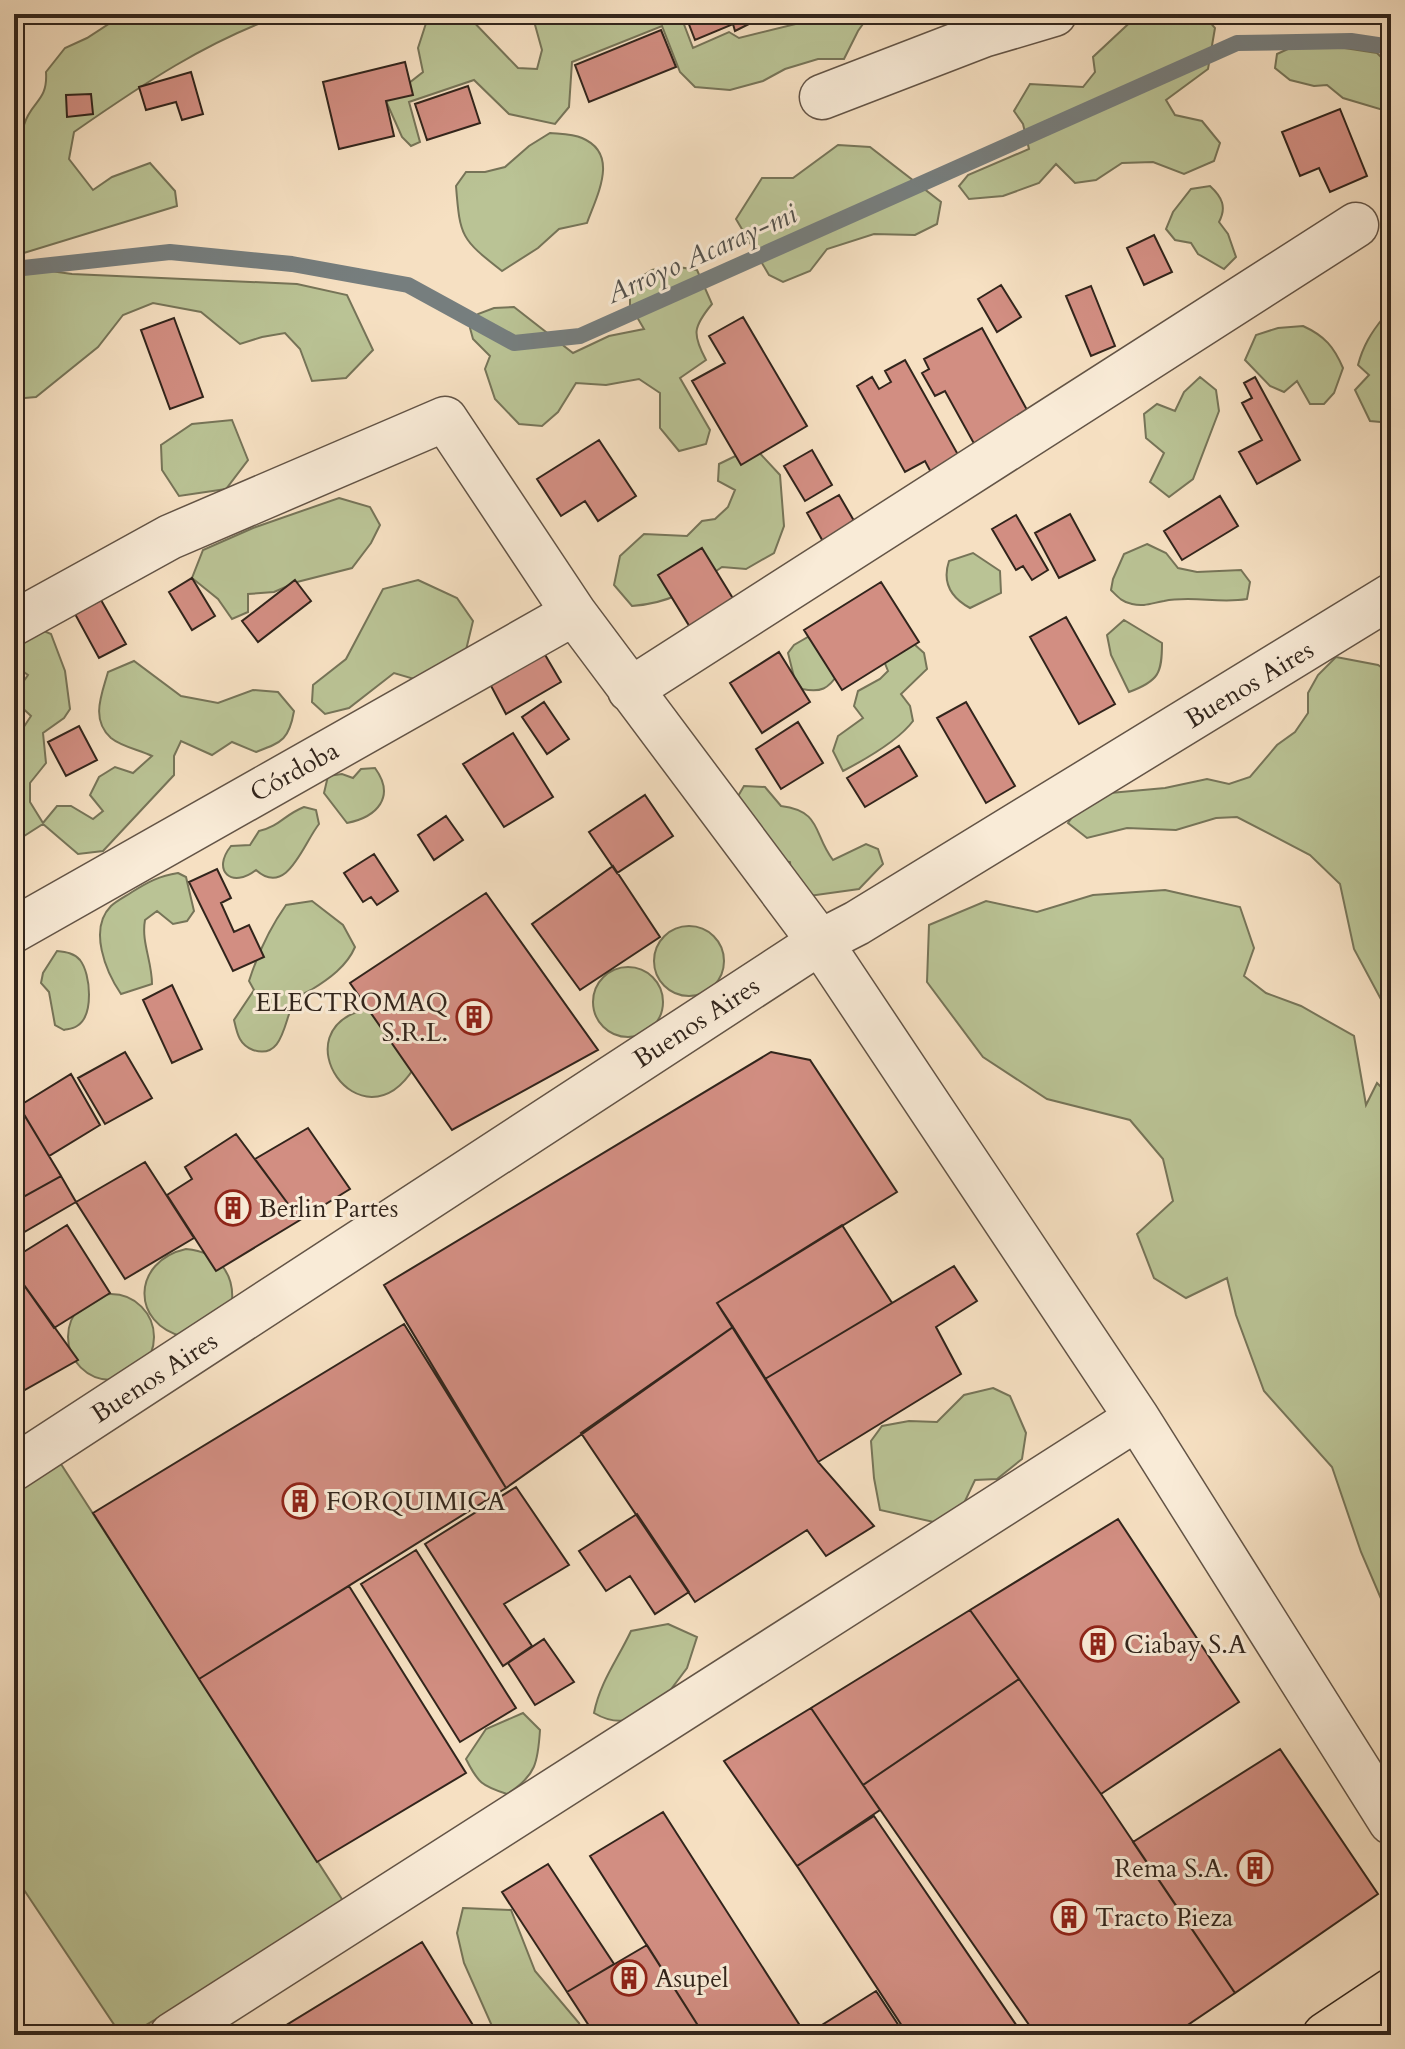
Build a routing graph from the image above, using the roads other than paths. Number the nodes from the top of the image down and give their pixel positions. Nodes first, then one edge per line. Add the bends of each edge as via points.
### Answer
1 (1054, 14) edge
2 (822, 97) dead end
3 (1356, 225) dead end
4 (1391, 596) edge
5 (574, 613) junction
6 (14, 623) edge
7 (630, 690) junction
8 (14, 930) edge
9 (820, 942) junction
10 (1137, 1418) junction
11 (14, 1468) edge
12 (1391, 1822) edge
13 (1391, 1991) edge
14 (172, 2035) edge
15 (1325, 2035) edge

1 - 2 street via 983,35
3 - 7 street
4 - 9 street, Buenos Aires
5 - 6 street via 445,419 170,537
5 - 7 street
5 - 8 street, Córdoba
7 - 9 street
9 - 10 street
9 - 11 street, Buenos Aires
10 - 12 street
10 - 14 street
13 - 15 highway

